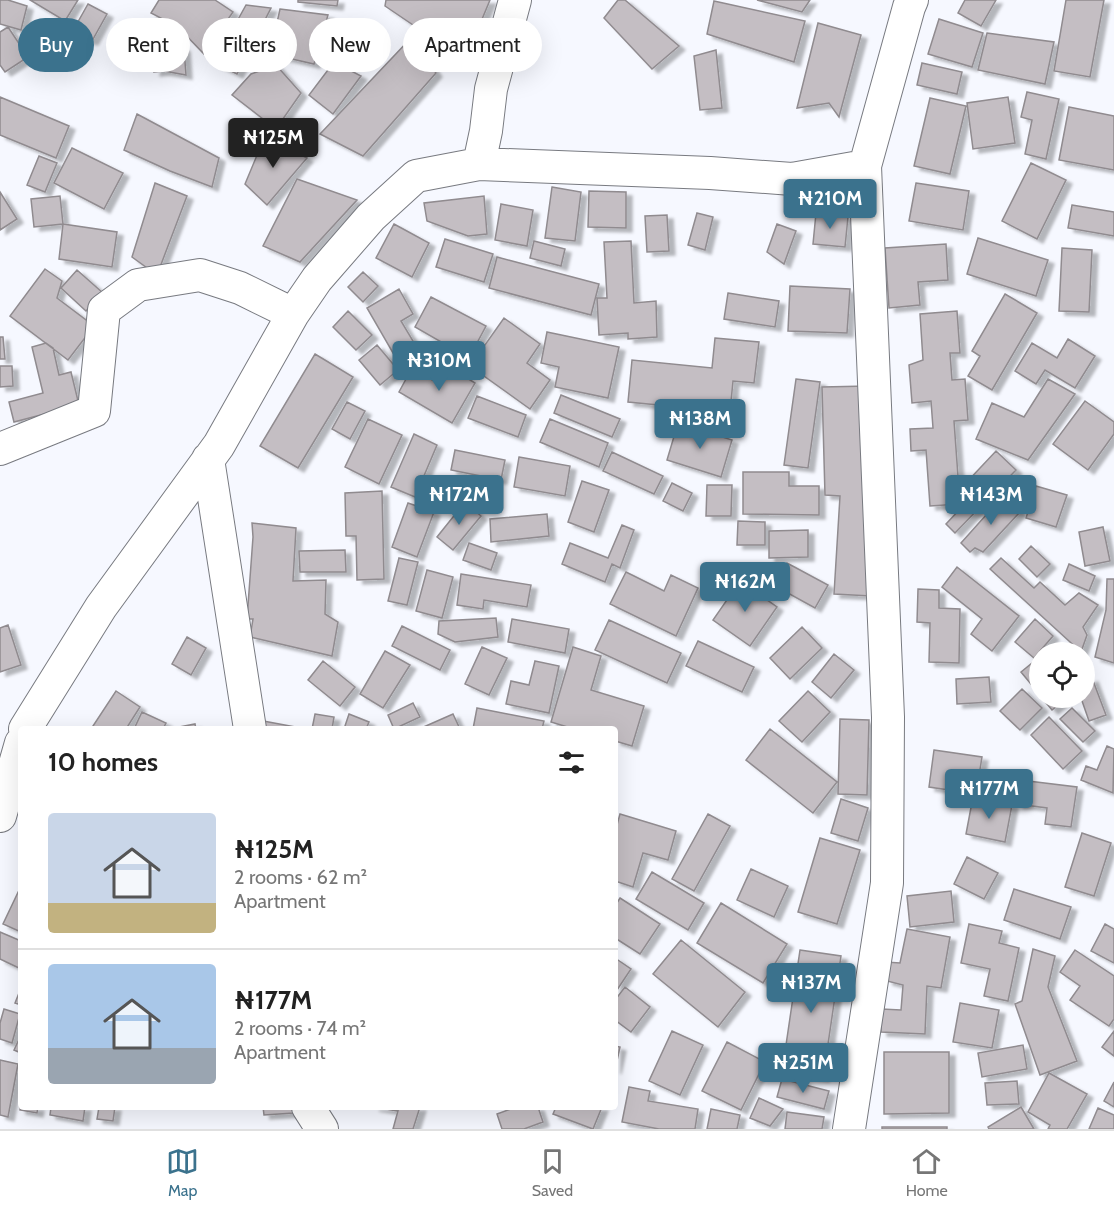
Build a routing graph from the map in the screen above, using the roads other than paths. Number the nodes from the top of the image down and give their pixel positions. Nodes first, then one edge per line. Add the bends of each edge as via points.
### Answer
1 (515, 0) edge
2 (912, 0) edge
3 (479, 164) junction
4 (865, 166) junction
5 (293, 314) junction
6 (0, 449) edge
7 (208, 459) junction
8 (27, 726) edge
9 (250, 726) edge
10 (18, 753) edge
11 (0, 816) edge
12 (310, 1110) edge
13 (322, 1129) edge
14 (849, 1129) edge

1 - 3 street via 490,88
2 - 4 street
3 - 4 street via 792,180
3 - 5 street via 416,176 371,217
4 - 14 street via 888,717 887,883
5 - 6 street via 251,293 200,275 138,285 104,310 94,411
5 - 7 street
7 - 8 street via 101,607
7 - 9 street
10 - 11 street
12 - 13 street

